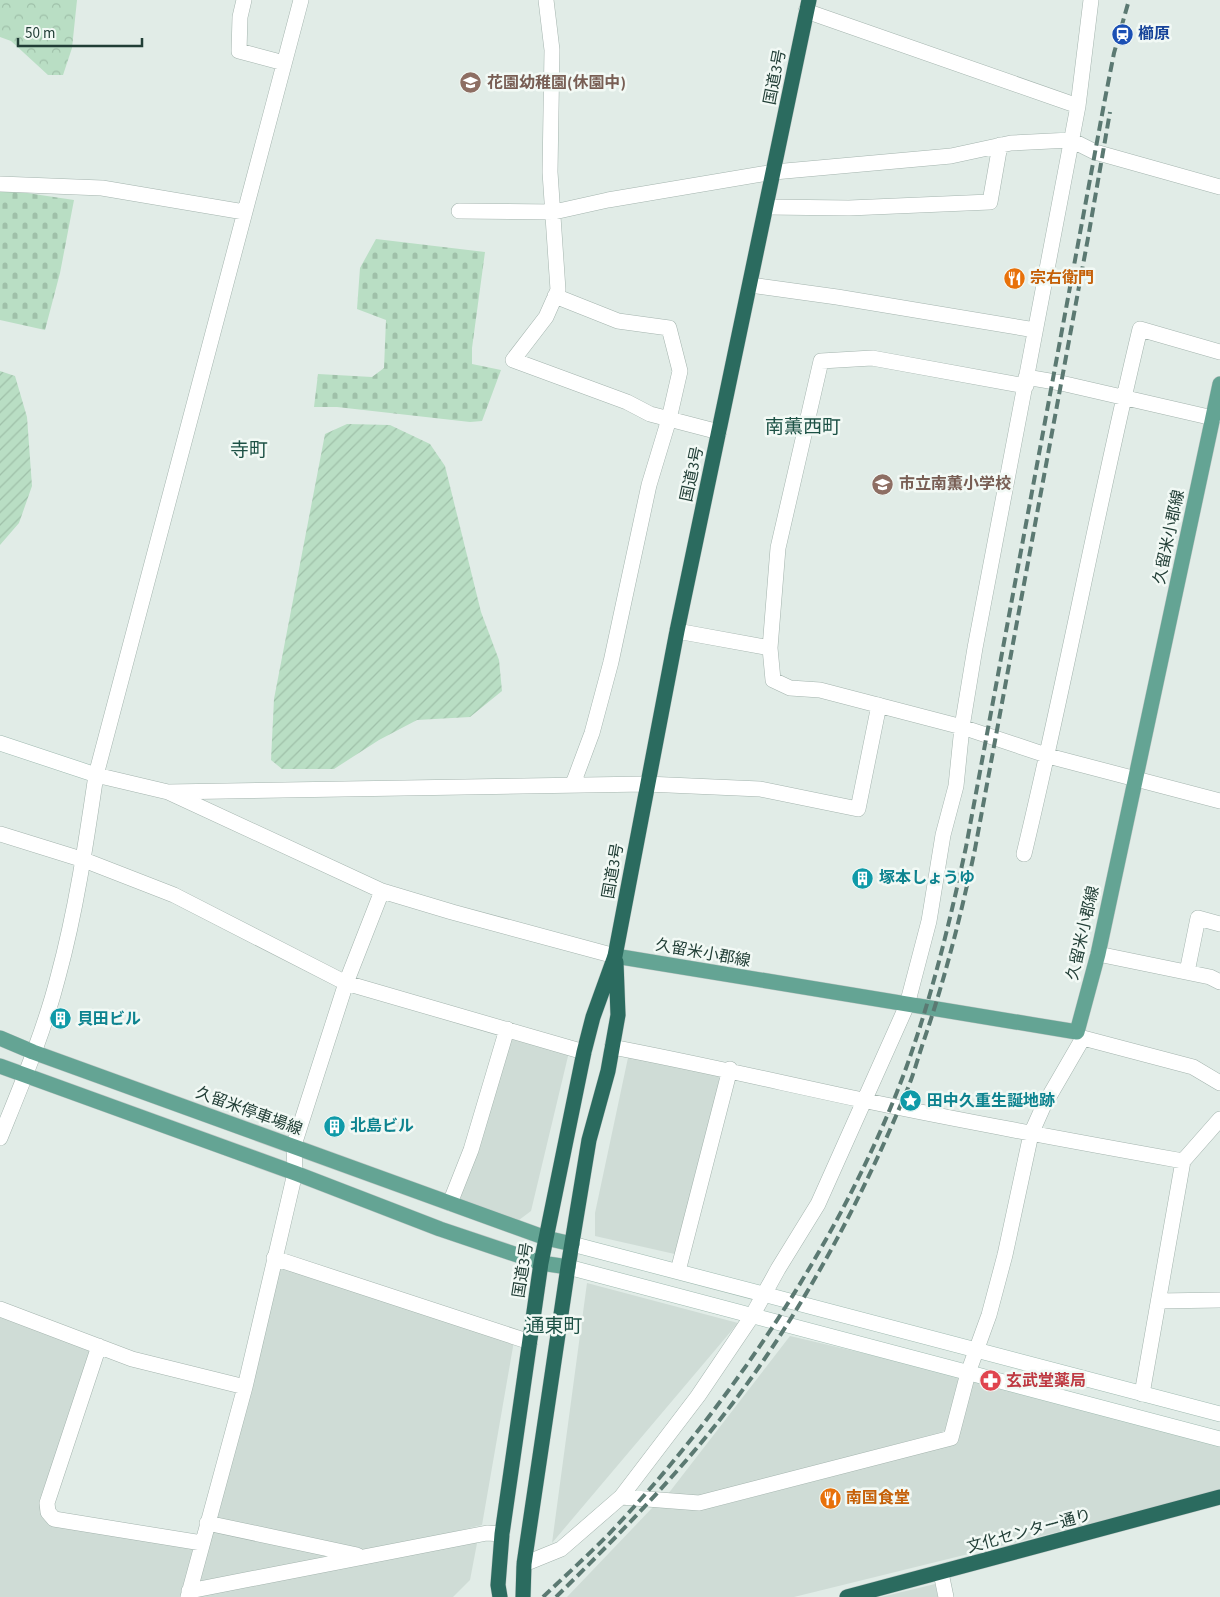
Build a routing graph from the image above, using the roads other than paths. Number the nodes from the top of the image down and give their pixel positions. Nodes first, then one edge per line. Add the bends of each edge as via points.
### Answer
1 (244, 0) edge
2 (301, 0) edge
3 (546, 0) edge
4 (1091, 0) edge
5 (807, 6) edge
6 (284, 63) junction
7 (1078, 106) junction
8 (1071, 140) junction
9 (1000, 146) junction
10 (774, 172) junction
11 (0, 184) edge
12 (1220, 187) edge
13 (767, 207) junction
14 (459, 211) dead end
15 (244, 212) junction
16 (554, 212) junction
17 (750, 285) junction
18 (555, 296) junction
19 (1035, 330) junction
20 (1220, 352) edge
21 (1026, 382) junction
22 (1220, 384) edge
23 (1124, 396) junction
24 (1213, 418) junction
25 (669, 419) junction
26 (719, 432) junction
27 (677, 631) junction
28 (770, 648) junction
29 (879, 705) junction
30 (962, 727) junction
31 (0, 743) edge
32 (1045, 755) junction
33 (96, 775) junction
34 (1135, 778) junction
35 (573, 784) junction
36 (646, 784) junction
37 (168, 792) junction
38 (1220, 801) edge
39 (0, 834) edge
40 (1024, 854) dead end
41 (84, 860) junction
42 (382, 891) junction
43 (1220, 924) edge
44 (1098, 954) junction
45 (615, 956) junction
46 (1187, 972) junction
47 (1220, 982) edge
48 (346, 983) junction
49 (907, 1006) junction
50 (507, 1029) junction
51 (1080, 1035) junction
52 (0, 1038) edge
53 (612, 1047) junction
54 (33, 1052) junction
55 (584, 1052) junction
56 (0, 1066) edge
57 (730, 1069) junction
58 (25, 1076) junction
59 (1220, 1083) edge
60 (866, 1100) junction
61 (1220, 1119) edge
62 (1031, 1134) junction
63 (0, 1138) edge
64 (294, 1145) junction
65 (1183, 1161) junction
66 (295, 1173) junction
67 (450, 1203) junction
68 (546, 1238) junction
69 (572, 1244) junction
70 (274, 1258) junction
71 (541, 1263) junction
72 (568, 1267) junction
73 (678, 1271) junction
74 (764, 1294) junction
75 (1220, 1300) edge
76 (1159, 1301) junction
77 (0, 1309) edge
78 (752, 1316) junction
79 (530, 1342) junction
80 (99, 1346) junction
81 (977, 1348) junction
82 (968, 1372) junction
83 (245, 1387) junction
84 (1142, 1394) junction
85 (1220, 1414) edge
86 (1220, 1439) edge
87 (622, 1497) junction
88 (1220, 1497) edge
89 (206, 1523) junction
90 (502, 1534) junction
91 (202, 1543) junction
92 (365, 1557) junction
93 (524, 1564) junction
94 (941, 1573) junction
95 (499, 1591) edge
96 (188, 1594) edge
97 (488, 1597) edge
98 (523, 1597) edge
99 (846, 1597) edge
100 (946, 1597) edge

1 - 6 street via 239,51
2 - 6 street
3 - 16 street via 552,50 550,172
4 - 7 street
5 - 7 street
5 - 10 highway, 国道3号
6 - 15 street
7 - 8 street
8 - 9 street
8 - 12 street via 1095,152
8 - 19 street
9 - 10 street via 951,156
9 - 13 street via 990,202 849,208
10 - 13 highway, 国道3号
10 - 16 street
11 - 15 street via 102,188
13 - 17 highway, 国道3号
14 - 16 street
15 - 33 street
16 - 18 street via 558,290
17 - 19 street
17 - 26 highway, 国道3号
18 - 25 street via 618,320 669,328 680,371
18 - 25 street via 546,317 513,360
19 - 21 street
20 - 23 street via 1140,329
21 - 23 street
21 - 28 street via 872,358 821,361 778,548
21 - 30 street
22 - 24 main road, 久留米小郡線
23 - 24 street
23 - 32 street via 1057,715
24 - 34 main road, 久留米小郡線
25 - 26 street
25 - 35 street via 649,485 611,662 592,733
26 - 27 highway, 国道3号
27 - 28 street
27 - 36 highway, 国道3号
28 - 29 street via 773,680 790,688 820,690
29 - 30 street
29 - 36 street via 858,809 760,789
30 - 32 street
30 - 49 street via 956,786
31 - 33 street
32 - 34 street
32 - 40 street
33 - 37 street
33 - 41 street
34 - 38 street
34 - 44 main road, 久留米小郡線
35 - 36 street
35 - 37 street
36 - 45 highway, 国道3号
37 - 42 street
39 - 41 street
41 - 48 street via 174,895
41 - 54 street via 58,978
42 - 45 street
42 - 48 street
43 - 46 street via 1198,918
44 - 46 street
44 - 51 main road, 久留米小郡線
45 - 49 main road, 久留米小郡線
45 - 53 highway, 国道3号 via 618,1015
45 - 55 highway, 国道3号
46 - 47 street
48 - 50 street
48 - 64 street
49 - 51 main road, 久留米小郡線
49 - 60 street
50 - 55 street
50 - 67 street via 471,1150
51 - 59 street via 1193,1067
51 - 62 street
52 - 54 main road, 久留米停車場線
53 - 57 street
53 - 69 highway, 国道3号 via 589,1140
54 - 58 street
54 - 64 main road, 久留米停車場線
55 - 68 highway, 国道3号
56 - 58 main road
57 - 60 street
57 - 73 street
58 - 63 street
58 - 66 main road
60 - 62 street
60 - 74 street via 818,1204
61 - 65 street
62 - 65 street
62 - 81 street via 1005,1255
64 - 66 street
64 - 67 main road, 久留米停車場線
65 - 76 street
66 - 70 street
66 - 71 main road via 440,1229
67 - 68 main road, 久留米停車場線
68 - 69 main road, 久留米停車場線
68 - 71 highway, 国道3号
69 - 72 highway, 国道3号
69 - 73 street
70 - 79 street
70 - 83 street
71 - 72 main road
71 - 79 highway, 国道3号
72 - 78 street
72 - 93 highway, 国道3号
73 - 74 street
74 - 78 street
74 - 81 street
75 - 76 street
76 - 84 street
77 - 80 street
78 - 82 street
78 - 87 street via 698,1396
79 - 90 highway, 国道3号
80 - 83 street via 132,1359
80 - 91 street via 47,1503 48,1512 54,1519
81 - 82 street
81 - 84 street
82 - 86 street
82 - 87 street via 951,1438 699,1503
83 - 89 street
84 - 85 street
87 - 93 street via 561,1549
88 - 94 highway, 文化センター通り
89 - 91 street
89 - 92 street
90 - 92 street via 487,1533
90 - 95 highway, 国道3号
91 - 96 street
92 - 96 street
93 - 98 highway, 国道3号
94 - 99 highway, 文化センター通り
94 - 100 street
95 - 97 highway

